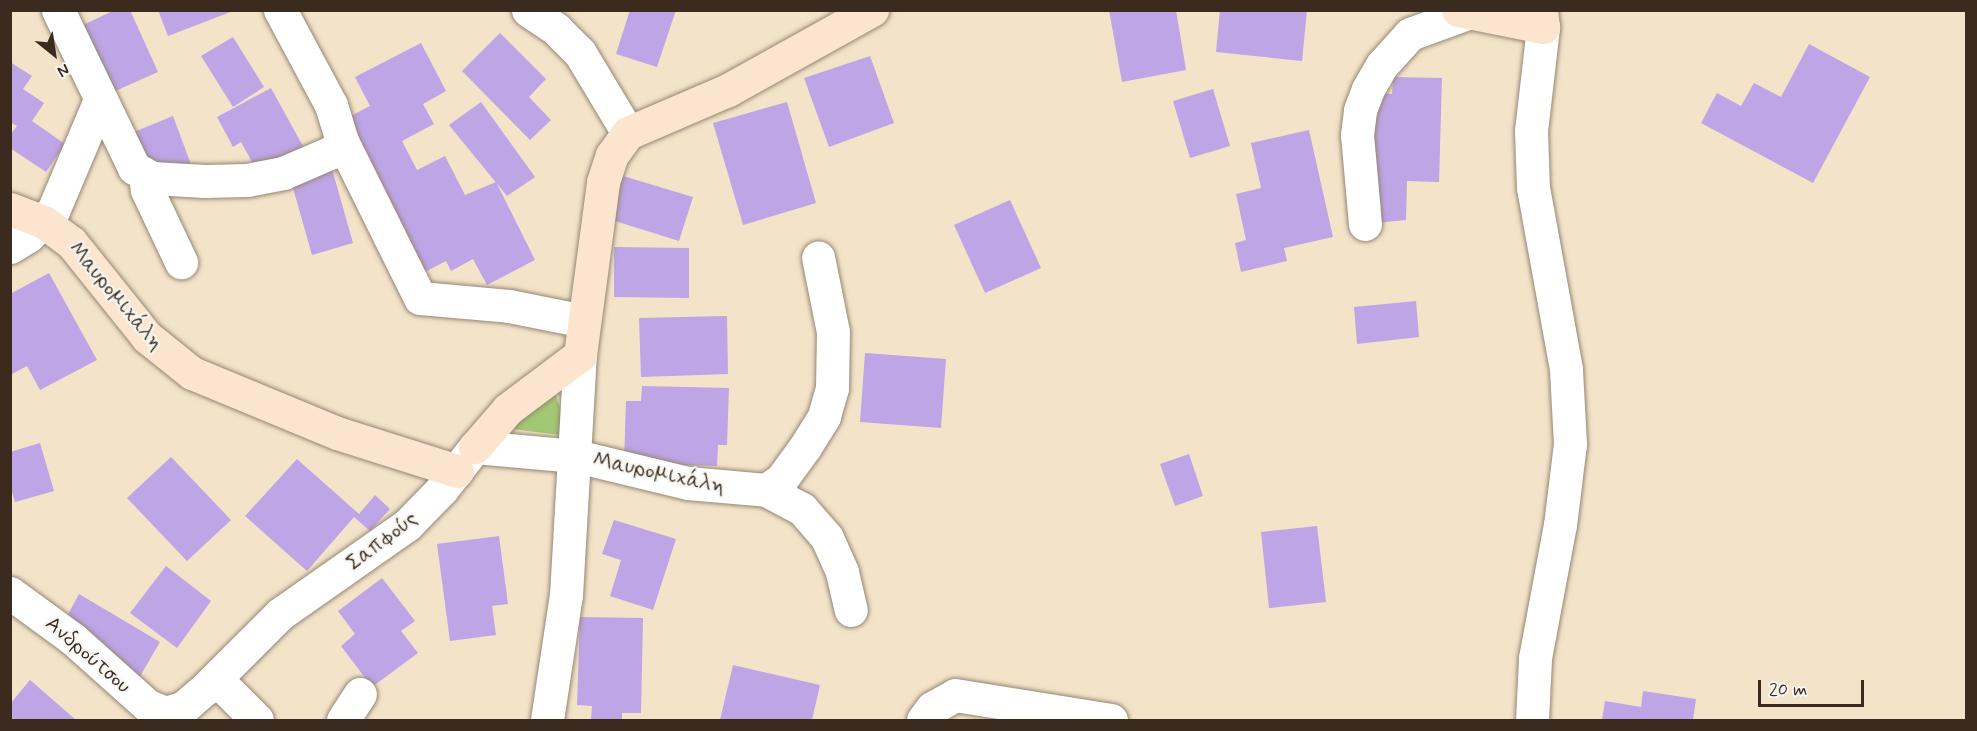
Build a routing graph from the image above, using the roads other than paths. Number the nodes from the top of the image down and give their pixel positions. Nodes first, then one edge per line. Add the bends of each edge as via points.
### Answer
1 (58, 10) edge
2 (280, 10) edge
3 (528, 10) edge
4 (872, 10) edge
5 (1461, 12) edge
6 (1542, 19) edge
7 (99, 102) junction
8 (628, 133) junction
9 (342, 141) junction
10 (145, 176) junction
11 (10, 209) edge
12 (44, 222) junction
13 (1365, 224) dead end
14 (10, 247) edge
15 (818, 257) dead end
16 (181, 262) dead end
17 (584, 321) junction
18 (580, 355) junction
19 (576, 456) junction
20 (466, 459) junction
21 (766, 490) junction
22 (10, 593) edge
23 (851, 610) dead end
24 (216, 679) junction
25 (166, 717) edge
26 (257, 720) edge
27 (547, 720) edge
28 (923, 720) edge
29 (1111, 720) edge
30 (1532, 720) edge

1 - 7 street
2 - 9 street via 331,105
3 - 8 street via 556,29 580,54
4 - 8 street via 738,85
5 - 6 street
5 - 13 street via 1410,34 1382,65 1368,88 1357,135
6 - 30 street via 1531,131 1533,188 1560,327 1570,435 1566,488 1534,658
7 - 10 street via 129,160
7 - 12 street via 64,192
8 - 17 street via 612,155 603,182
9 - 10 street via 332,153 300,167 257,178 206,181
9 - 17 street via 420,298 509,306
10 - 16 street via 147,190
11 - 12 street, Μαυρομιχάλη
12 - 14 street
12 - 20 street, Μαυρομιχάλη via 71,242 160,351 184,368 337,433
15 - 21 street via 833,332 832,388 824,416 805,447 781,480
17 - 18 street
18 - 19 street
18 - 20 street, Σαπφούς via 508,409
19 - 20 street, Μαυρομιχάλη
19 - 21 street, Μαυρομιχάλη via 688,483
19 - 27 street via 567,595
20 - 24 street, Σαπφούς via 407,525 267,624
21 - 23 street via 802,509 827,537 842,572
22 - 25 street, Ανδρούτσου via 67,634 148,706
24 - 25 street, Ανδρούτσου
24 - 26 street
28 - 29 street via 932,708 955,695

